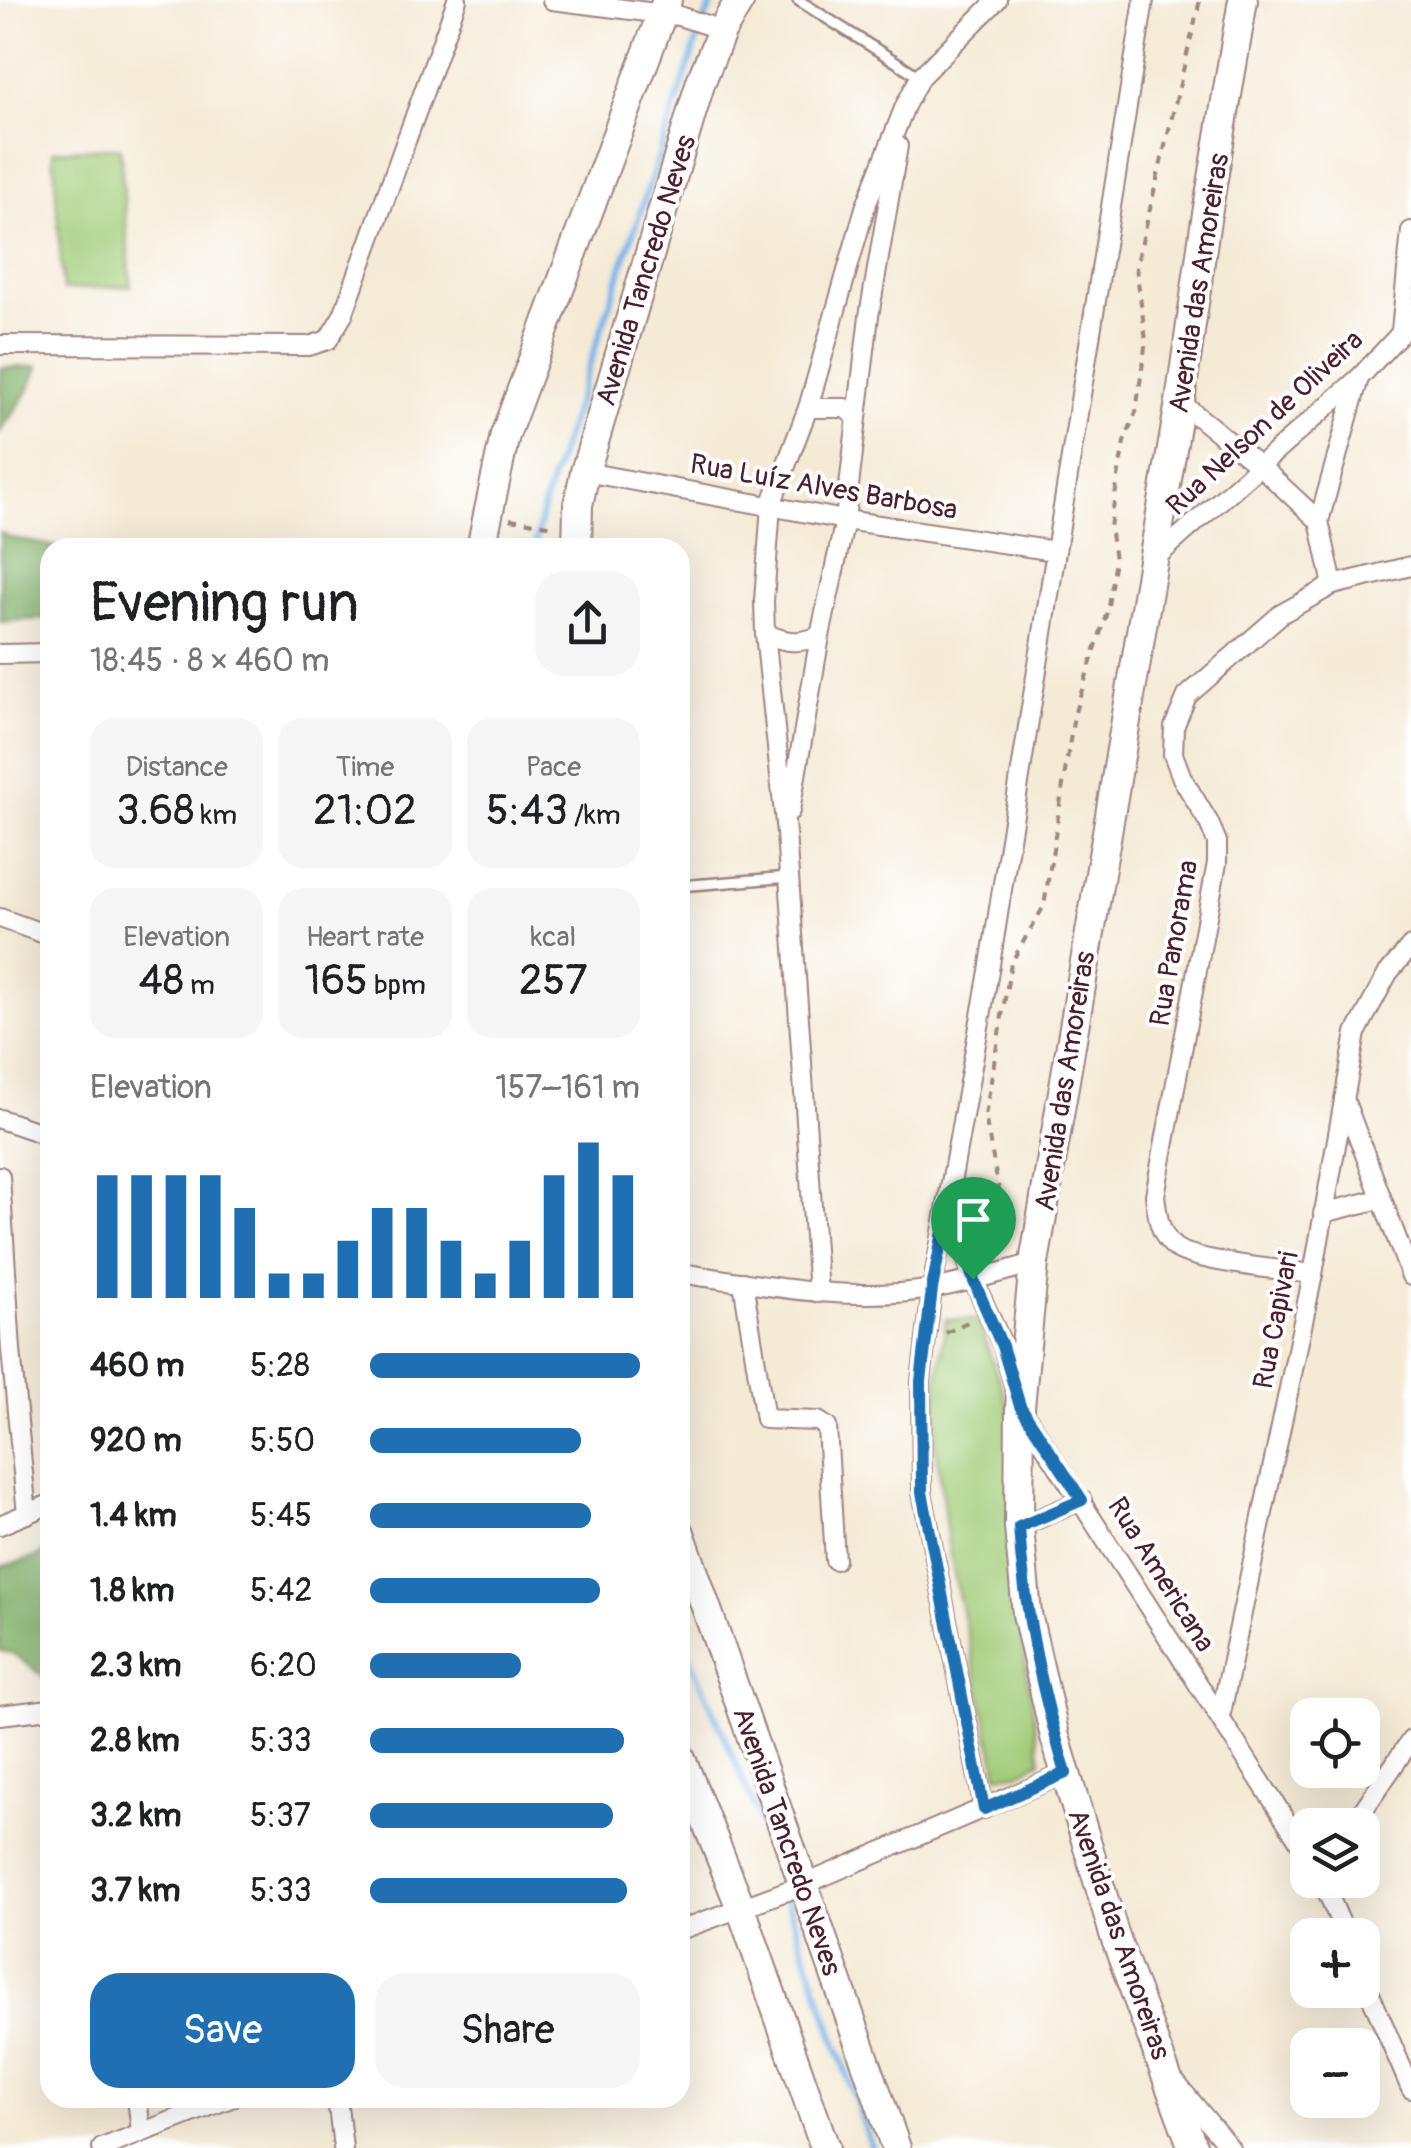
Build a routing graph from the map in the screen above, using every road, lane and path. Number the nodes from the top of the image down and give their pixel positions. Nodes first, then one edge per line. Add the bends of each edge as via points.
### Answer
1 (457, 0) edge
2 (740, 0) edge
3 (798, 0) edge
4 (997, 0) edge
5 (1144, 0) edge
6 (1243, 0) edge
7 (564, 1) edge
8 (669, 10) edge
9 (716, 28) junction
10 (920, 77) junction
11 (905, 106) junction
12 (1410, 241) edge
13 (1406, 326) edge
14 (0, 345) edge
15 (1359, 378) junction
16 (1180, 402) junction
17 (808, 408) junction
18 (855, 416) junction
19 (1261, 467) junction
20 (585, 472) junction
21 (771, 505) junction
22 (844, 520) junction
23 (518, 521) dead end
24 (1319, 521) junction
25 (483, 538) edge
26 (572, 538) edge
27 (1055, 551) junction
28 (1153, 560) junction
29 (1411, 566) edge
30 (1333, 585) junction
31 (765, 632) junction
32 (820, 636) junction
33 (40, 653) edge
34 (0, 654) edge
35 (786, 832) junction
36 (789, 878) junction
37 (690, 885) edge
38 (0, 918) edge
39 (40, 932) edge
40 (1411, 946) edge
41 (1344, 1098) junction
42 (0, 1119) edge
43 (40, 1133) edge
44 (0, 1176) edge
45 (1380, 1199) junction
46 (949, 1201) junction
47 (1323, 1214) junction
48 (1034, 1263) junction
49 (690, 1274) edge
50 (1314, 1274) junction
51 (1411, 1276) edge
52 (973, 1279) junction
53 (744, 1282) junction
54 (932, 1289) junction
55 (818, 1293) junction
56 (1020, 1406) junction
57 (1082, 1500) junction
58 (40, 1508) edge
59 (27, 1514) junction
60 (0, 1525) edge
61 (1019, 1527) junction
62 (836, 1560) dead end
63 (690, 1563) edge
64 (40, 1710) edge
65 (0, 1715) edge
66 (1220, 1718) junction
67 (1411, 1740) edge
68 (1066, 1773) junction
69 (690, 1778) edge
70 (1365, 1808) edge
71 (984, 1809) junction
72 (1290, 1827) edge
73 (798, 1887) junction
74 (749, 1906) junction
75 (690, 1927) edge
76 (1376, 2008) edge
77 (1166, 2072) junction
78 (1411, 2090) edge
79 (138, 2108) edge
80 (205, 2108) edge
81 (338, 2108) edge
82 (142, 2132) junction
83 (102, 2148) edge
84 (344, 2148) edge
85 (825, 2148) edge
86 (896, 2148) edge
87 (1193, 2148) edge
88 (1230, 2148) edge

1 - 14 street via 343,315 328,340 310,346
2 - 9 main road, Avenida Tancredo Neves
3 - 10 lane
4 - 10 street
5 - 27 street
6 - 16 main road, Avenida das Amoreiras
7 - 8 street
8 - 9 street
8 - 25 main road via 505,435
9 - 20 main road, Avenida Tancredo Neves
10 - 11 street
11 - 17 street via 865,208
11 - 18 street
12 - 13 street
13 - 15 street, Rua Nelson de Oliveira
15 - 19 street, Rua Nelson de Oliveira
15 - 24 street
16 - 19 street
16 - 28 main road, Avenida das Amoreiras
17 - 18 street via 845,408
17 - 21 street
18 - 22 street
19 - 24 street
19 - 28 street, Rua Nelson de Oliveira
20 - 21 street, Rua Luíz Alves Barbosa
20 - 26 main road, Avenida Tancredo Neves
21 - 22 street, Rua Luíz Alves Barbosa
21 - 31 street
22 - 27 street, Rua Luíz Alves Barbosa
22 - 32 street
23 - 26 path
24 - 30 street
27 - 46 street
28 - 48 main road, Avenida das Amoreiras
29 - 30 street
30 - 50 street, Rua Panorama via 1281,614 1187,696 1174,727 1172,754 1210,823 1217,864 1154,1195 1158,1224 1174,1248
31 - 32 street via 782,642
31 - 35 street
32 - 35 street
33 - 34 street
35 - 36 street
36 - 37 lane
36 - 55 street
38 - 39 street
40 - 41 street, Rua Capivari via 1388,972 1356,1033
41 - 45 street
41 - 47 street, Rua Capivari
42 - 43 street
44 - 59 street
45 - 47 street
45 - 51 street
46 - 52 street, Rua Americana
46 - 54 street
47 - 50 street, Rua Capivari
48 - 52 street
48 - 56 main road, Avenida das Amoreiras
49 - 53 street
50 - 66 street, Rua Capivari
52 - 54 street
52 - 56 street, Rua Americana
53 - 55 street
53 - 62 street via 765,1419 827,1427
54 - 55 street
54 - 71 street via 921,1381 922,1492
56 - 57 street, Rua Americana
56 - 61 main road, Avenida das Amoreiras
57 - 61 street
57 - 66 street, Rua Americana
58 - 59 street
59 - 60 street
61 - 68 main road, Avenida das Amoreiras via 1034,1653
63 - 73 main road, Avenida Tancredo Neves
64 - 65 street
66 - 72 street, Rua Americana
67 - 70 street
68 - 71 street
68 - 77 main road, Avenida das Amoreiras via 1115,1937
69 - 74 main road
71 - 73 street
73 - 74 street
73 - 86 main road, Avenida Tancredo Neves
74 - 75 street
74 - 85 main road
76 - 78 street
77 - 87 main road, Avenida das Amoreiras
77 - 88 street
79 - 82 street
80 - 82 street
81 - 84 street
82 - 83 street

